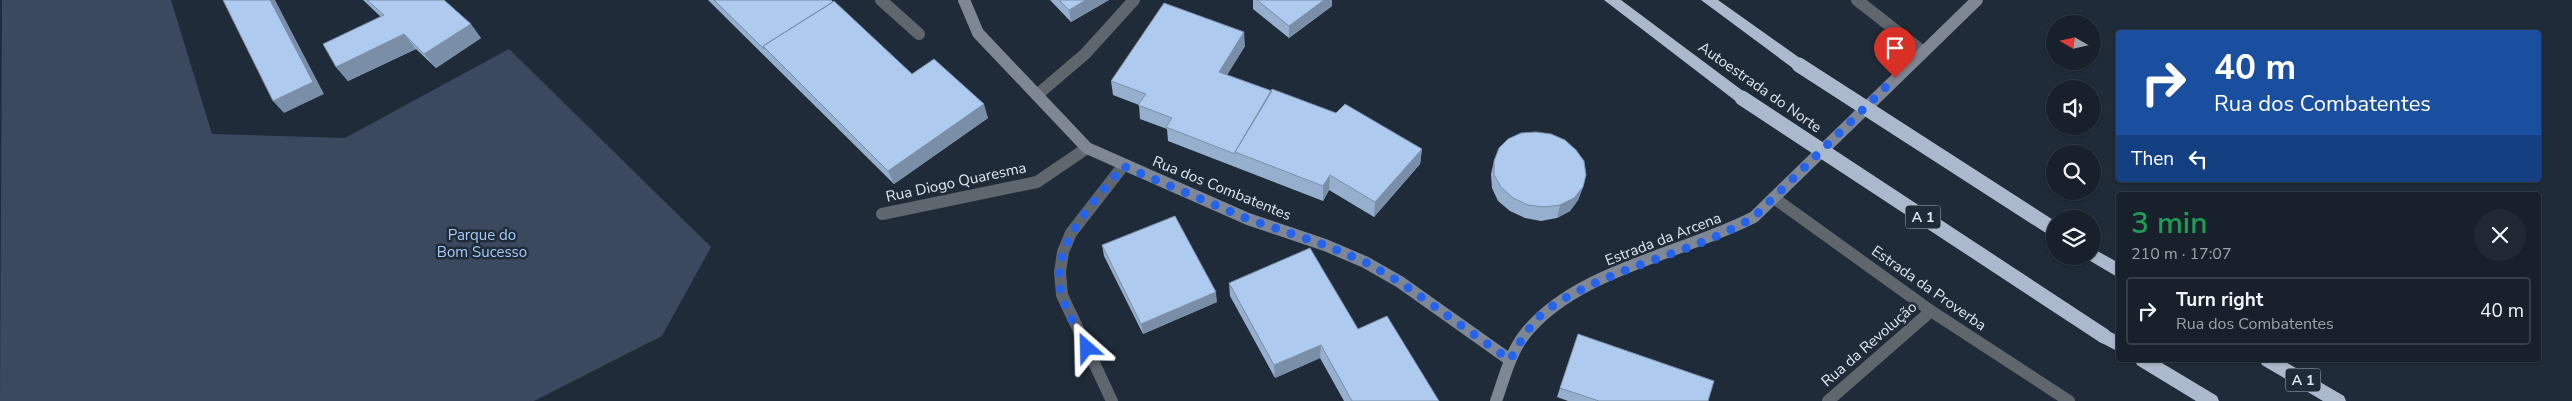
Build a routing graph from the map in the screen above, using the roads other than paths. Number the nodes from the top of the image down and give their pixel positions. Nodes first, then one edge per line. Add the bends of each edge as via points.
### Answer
1 (881, 0) edge
2 (964, 0) edge
3 (1134, 0) edge
4 (1611, 0) edge
5 (1708, 0) edge
6 (1857, 0) edge
7 (1977, 0) edge
8 (919, 34) dead end
9 (1922, 51) junction
10 (1036, 95) junction
11 (1087, 148) junction
12 (1123, 166) junction
13 (1774, 198) junction
14 (882, 214) dead end
15 (2046, 224) edge
16 (2101, 260) edge
17 (2116, 269) edge
18 (1931, 311) junction
19 (2116, 343) edge
20 (1510, 360) junction
21 (2146, 362) edge
22 (2271, 362) edge
23 (1112, 401) edge
24 (1496, 401) edge
25 (1828, 401) edge
26 (2069, 401) edge
27 (2211, 401) edge
28 (2338, 401) edge

1 - 8 street
2 - 10 street, Rua dos Combatentes via 978,33
3 - 10 street via 1085,54
4 - 19 highway, Autoestrada do Norte / A 1, bridge via 1742,98
5 - 15 highway, bridge via 1799,65
6 - 9 street
7 - 9 street, Estrada da Arcena
9 - 13 street, Estrada da Arcena
10 - 11 street, Rua dos Combatentes
11 - 12 street, Rua dos Combatentes
11 - 14 street, Rua Diogo Quaresma via 1037,182
12 - 20 street, Rua dos Combatentes via 1248,219 1365,262 1400,282
12 - 23 street via 1071,233 1063,252 1060,272 1062,295
13 - 18 street, Estrada da Proverba
13 - 20 street, Estrada da Arcena via 1754,217 1732,230 1608,277 1566,297 1524,334
16 - 17 highway
18 - 25 street, Rua da Revolução
18 - 26 street, Estrada da Proverba
20 - 24 street, Estrada da Arcena
21 - 27 highway
22 - 28 highway, A 1

